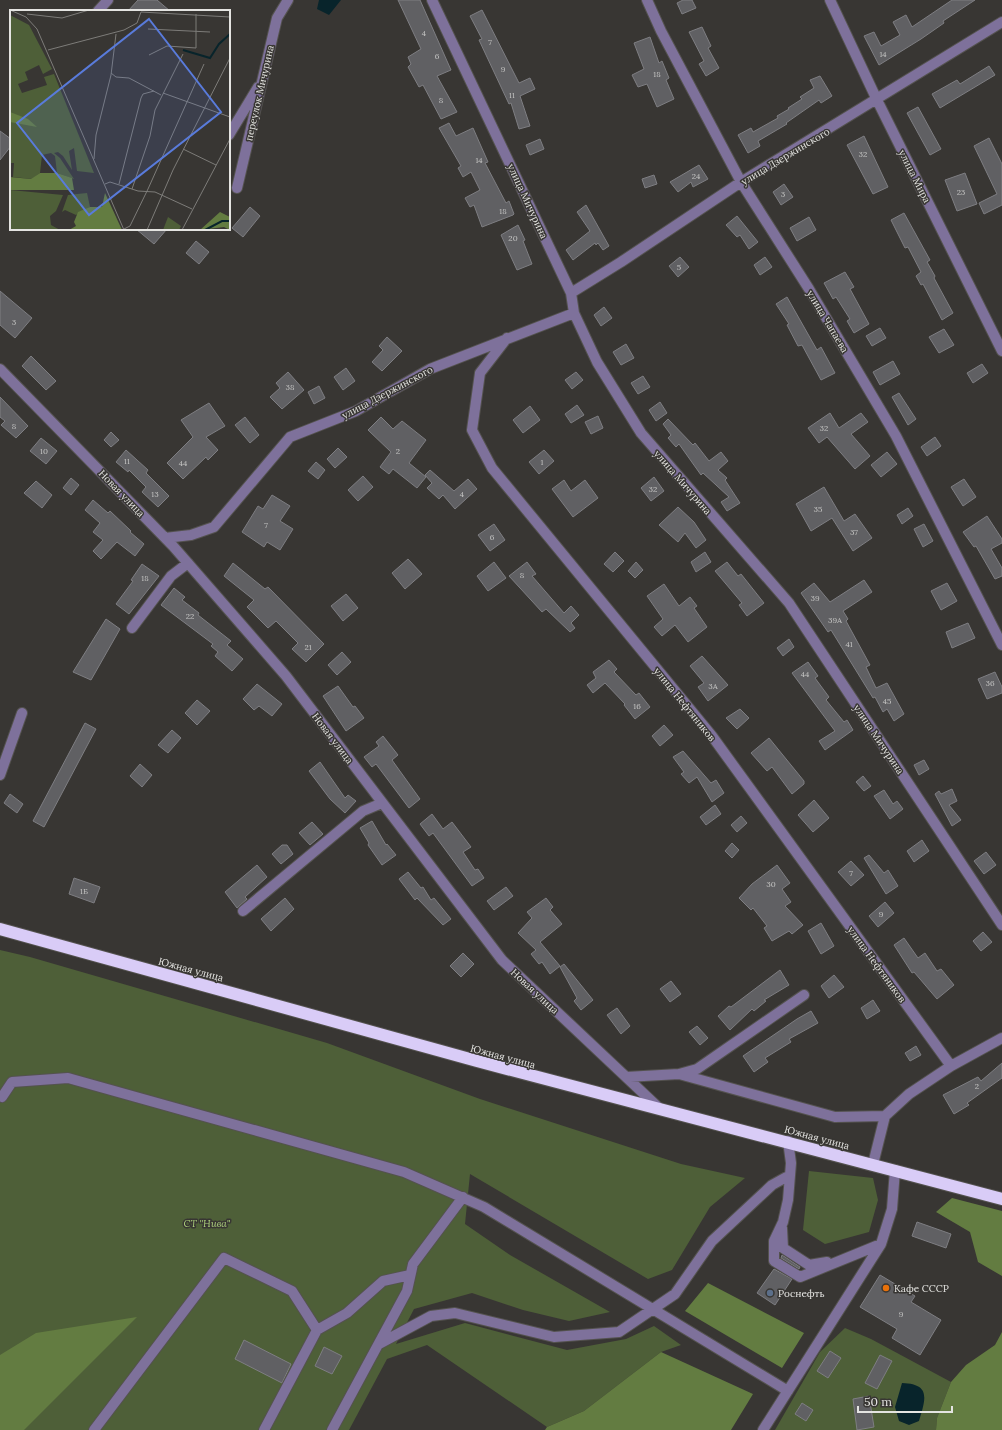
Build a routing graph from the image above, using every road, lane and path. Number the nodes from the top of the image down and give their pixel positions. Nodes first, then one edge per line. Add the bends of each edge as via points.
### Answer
1 (108, 0) edge
2 (288, 0) edge
3 (432, 0) edge
4 (647, 0) edge
5 (830, 0) edge
6 (99, 10) edge
7 (1002, 22) edge
8 (263, 79) junction
9 (877, 100) junction
10 (230, 133) edge
11 (741, 182) junction
12 (237, 188) dead end
13 (571, 293) junction
14 (574, 313) junction
15 (507, 338) junction
16 (1002, 351) edge
17 (0, 369) edge
18 (165, 538) junction
19 (188, 563) junction
20 (132, 628) dead end
21 (1002, 645) edge
22 (22, 713) dead end
23 (0, 775) edge
24 (382, 803) junction
25 (243, 911) dead end
26 (1002, 925) edge
27 (0, 929) edge
28 (804, 995) dead end
29 (1002, 1038) edge
30 (951, 1066) junction
31 (679, 1074) junction
32 (626, 1077) junction
33 (0, 1096) edge
34 (661, 1110) junction
35 (885, 1116) junction
36 (788, 1141) junction
37 (873, 1164) junction
38 (895, 1170) junction
39 (790, 1175) junction
40 (463, 1197) junction
41 (1002, 1198) edge
42 (783, 1222) junction
43 (882, 1244) junction
44 (842, 1261) junction
45 (410, 1275) junction
46 (654, 1309) junction
47 (317, 1330) junction
48 (379, 1344) junction
49 (788, 1391) junction
50 (94, 1430) edge
51 (264, 1430) edge
52 (332, 1430) edge
53 (763, 1430) edge

1 - 6 street
2 - 8 street, переулок Мичурина via 277,18
3 - 13 street, улица Мичурина
4 - 11 street, улица Чапаева via 660,31
5 - 9 street, улица Мира
7 - 9 street, улица Дзержинского
8 - 10 street
8 - 12 street, переулок Мичурина
9 - 11 street, улица Дзержинского
9 - 16 street, улица Мира
11 - 13 street, улица Дзержинского
11 - 21 street, улица Чапаева via 809,289 896,436
13 - 14 street, улица Мичурина
14 - 15 street, улица Дзержинского
14 - 26 street, улица Мичурина via 597,362 641,433 789,603
15 - 18 street, улица Дзержинского via 430,369 356,411 290,437 214,527 191,535
15 - 30 street, улица Нефтяников via 480,373 472,430 492,468 712,736
17 - 18 street, Новая улица
18 - 19 street, Новая улица
19 - 20 street via 171,576
19 - 24 street, Новая улица via 286,676
22 - 23 street
24 - 25 street via 363,811
24 - 32 street, Новая улица via 502,960
27 - 34 highway, Южная улица
28 - 31 street via 697,1069
29 - 30 street
30 - 35 street via 909,1094
31 - 32 street
31 - 35 street via 835,1117
32 - 34 street, Новая улица
33 - 40 street via 2,1097 12,1082 68,1078 404,1172
34 - 36 highway, Южная улица
35 - 37 street
36 - 37 highway, Южная улица
36 - 39 street
37 - 38 highway, Южная улица
38 - 41 highway, Южная улица
38 - 43 street via 892,1209
39 - 42 street
39 - 46 street via 772,1185 712,1241 675,1294
40 - 45 street via 413,1264
40 - 46 street
42 - 44 street via 783,1248 808,1265
42 - 44 street via 774,1241 774,1260 800,1277
43 - 44 street
43 - 49 street
45 - 47 street via 383,1281 347,1313
45 - 48 street via 407,1291
46 - 48 street via 619,1332 554,1337 456,1313 431,1316
46 - 49 street
47 - 50 street via 292,1291 224,1258
47 - 51 street
48 - 52 street
49 - 53 street

